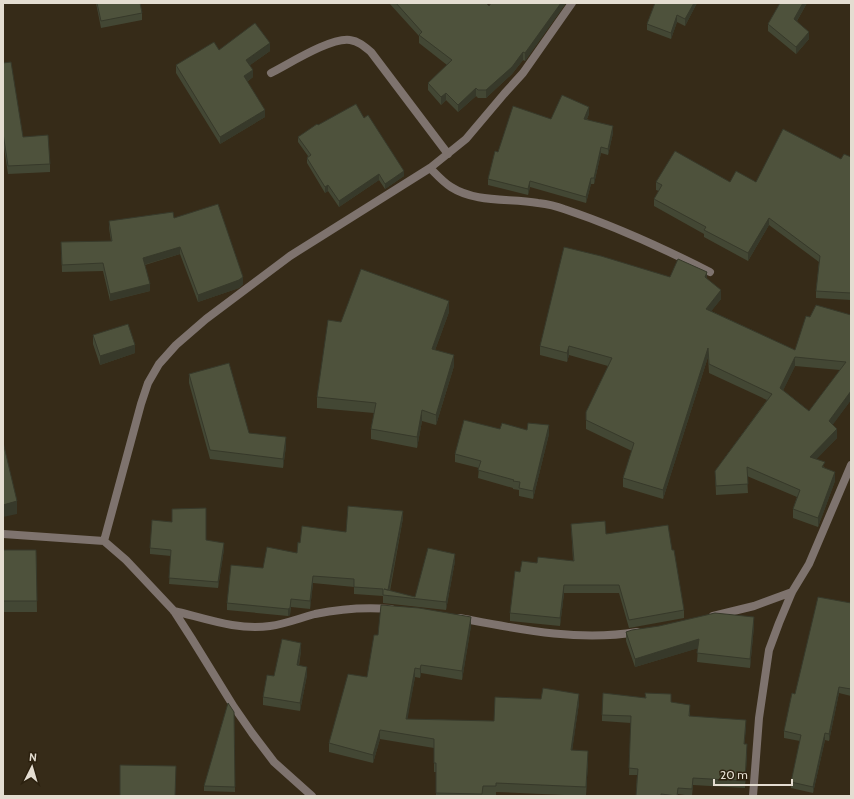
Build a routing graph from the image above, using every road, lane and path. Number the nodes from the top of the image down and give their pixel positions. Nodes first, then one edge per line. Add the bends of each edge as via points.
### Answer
1 (572, 3) edge
2 (271, 73) dead end
3 (448, 154) junction
4 (430, 168) junction
5 (710, 272) dead end
6 (851, 465) edge
7 (3, 534) edge
8 (104, 541) junction
9 (792, 592) junction
10 (402, 610) edge
11 (174, 612) junction
12 (449, 616) edge
13 (708, 617) edge
14 (648, 630) edge
15 (312, 796) edge
16 (753, 796) edge

1 - 3 street via 524,73 466,139
2 - 3 street via 336,41 349,39 360,43 383,67
3 - 4 street
4 - 5 street via 452,187 465,193 486,198 538,202 562,209 661,247
4 - 8 street via 290,256 206,319 159,364 148,383
6 - 9 street via 809,564
7 - 8 street
8 - 11 street via 126,560
9 - 13 street via 754,606
9 - 16 street via 769,650 759,718
10 - 11 street via 347,609 271,626 251,627
11 - 15 street via 252,733 274,762
12 - 14 street via 575,636 607,636

